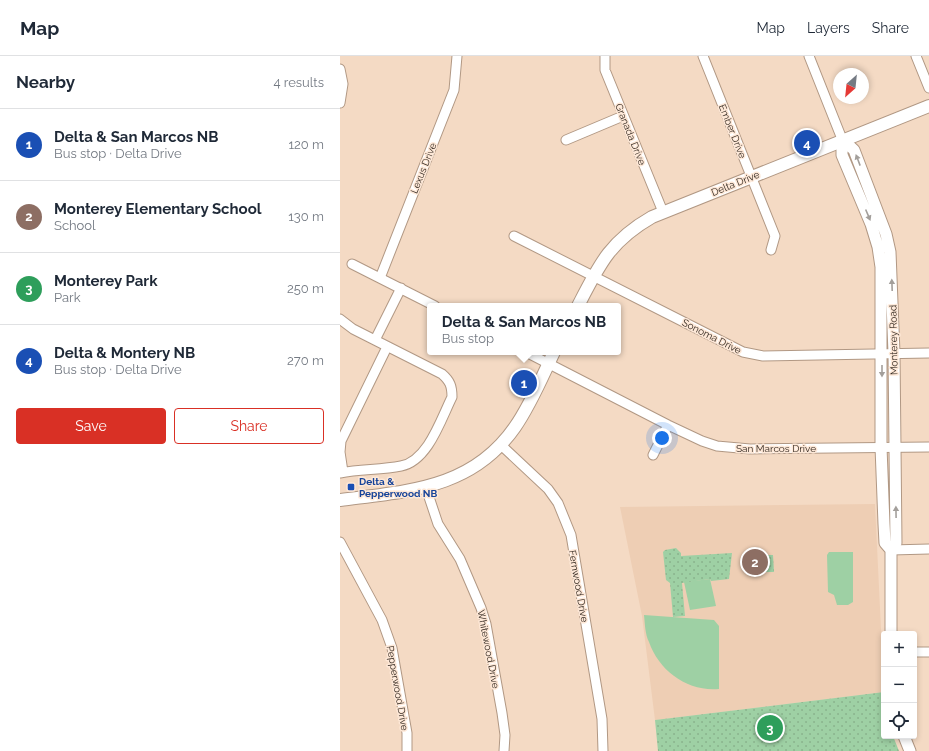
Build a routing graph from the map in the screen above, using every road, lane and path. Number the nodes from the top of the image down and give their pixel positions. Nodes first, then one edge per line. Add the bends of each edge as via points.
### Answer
1 (457, 56) edge
2 (605, 56) edge
3 (703, 56) edge
4 (809, 56) edge
5 (916, 56) edge
6 (340, 69) edge
7 (929, 88) edge
8 (340, 103) edge
9 (929, 106) edge
10 (623, 116) junction
11 (566, 140) dead end
12 (842, 140) junction
13 (752, 177) junction
14 (663, 212) junction
15 (514, 236) dead end
16 (771, 250) dead end
17 (352, 264) dead end
18 (593, 276) junction
19 (380, 278) junction
20 (401, 288) junction
21 (429, 303) edge
22 (580, 303) edge
23 (340, 319) edge
24 (375, 340) junction
25 (387, 347) junction
26 (894, 353) junction
27 (929, 353) edge
28 (882, 354) junction
29 (532, 355) edge
30 (552, 355) edge
31 (548, 364) junction
32 (668, 425) junction
33 (501, 445) junction
34 (882, 446) junction
35 (894, 447) junction
36 (929, 447) edge
37 (653, 455) dead end
38 (342, 473) edge
39 (426, 488) junction
40 (340, 500) edge
41 (340, 542) edge
42 (929, 549) edge
43 (891, 550) junction
44 (891, 631) edge
45 (917, 652) edge
46 (929, 652) edge
47 (905, 739) edge
48 (408, 751) edge
49 (504, 751) edge
50 (603, 751) edge
51 (910, 751) edge

1 - 19 street, Lexus Drive via 454,90
2 - 10 street, Granada Drive via 605,70
3 - 13 street, Ember Drive
4 - 12 street, Monterey Road
5 - 7 street
6 - 8 street via 343,84
9 - 12 main road, Delta Drive
10 - 11 street
10 - 14 street, Granada Drive
12 - 13 main road, Delta Drive
26 -> 12 street, Monterey Road via 890,252 886,234 854,150
12 -> 28 street, Monterey Road via 842,155 878,247 881,267
13 - 14 main road, Delta Drive
13 - 16 street, Ember Drive via 775,236
14 - 18 main road, Delta Drive via 624,236 611,248
15 - 18 street, Sonoma Drive
17 - 19 street
18 - 22 main road, Delta Drive
18 - 28 street, Sonoma Drive via 752,355
19 - 20 street
20 - 21 street
20 - 24 street
23 - 24 street
24 - 25 street
25 - 38 street via 341,441
25 - 38 street via 442,374 449,380 452,397 423,453 414,462 402,466
26 - 27 street, Sonoma Drive
26 - 28 street, Sonoma Drive
26 - 35 street, Monterey Road
28 -> 34 street, Monterey Road
29 - 31 street, San Marcos Drive
30 - 31 main road
31 - 32 street, San Marcos Drive
31 - 33 main road via 516,427
32 - 34 street, San Marcos Drive via 702,441 731,448
32 - 37 street
33 - 39 main road via 487,458 459,476
33 - 50 street, Fernwood Drive via 548,489 558,503 571,535 602,719
34 - 35 street, San Marcos Drive
34 - 43 street, Monterey Road via 885,543
35 - 36 street, San Marcos Drive
43 -> 35 street, Monterey Road via 896,543
39 - 40 main road
39 - 49 street, Whitewood Drive via 438,524 460,559 486,624 502,713
41 - 48 street, Pepperwood Drive via 382,620 392,648
42 - 43 street
43 - 44 street, Monterey Road
45 - 46 street
47 - 51 street

